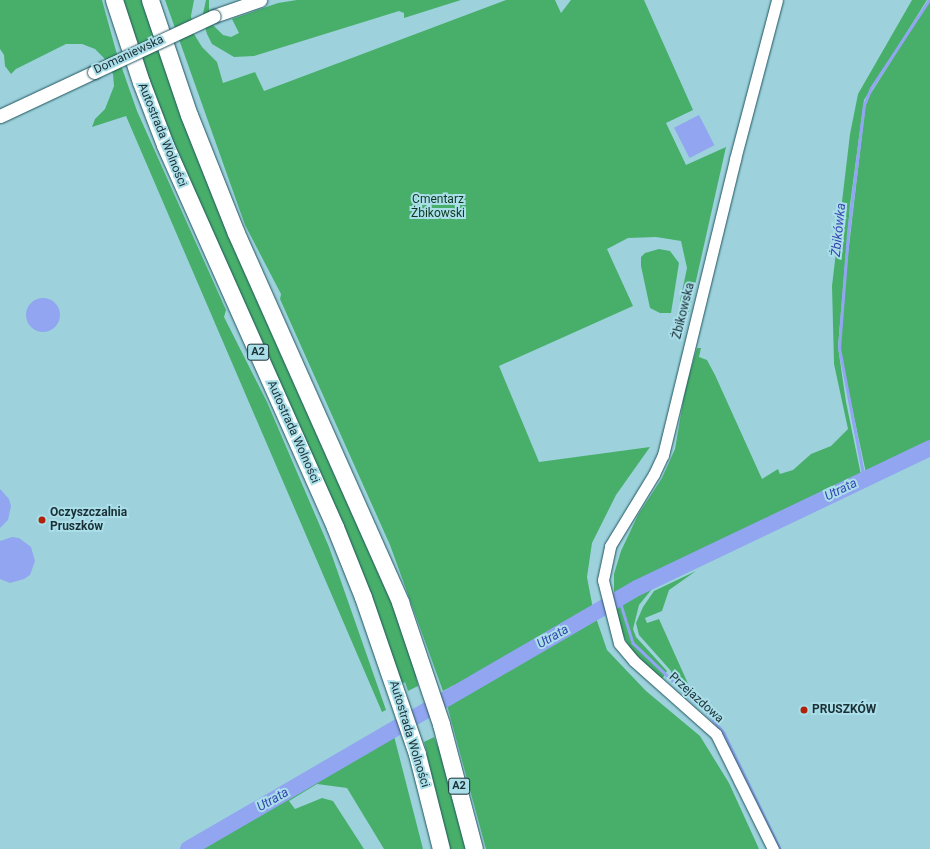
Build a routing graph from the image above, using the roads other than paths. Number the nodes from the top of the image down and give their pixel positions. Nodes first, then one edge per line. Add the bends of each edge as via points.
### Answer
1 (114, 0) edge
2 (150, 0) edge
3 (260, 0) edge
4 (777, 0) edge
5 (0, 116) edge
6 (611, 618) joint
7 (441, 849) edge
8 (474, 849) edge
9 (773, 849) edge

1 - 7 highway, Autostrada Wolności / A2 via 165,145 340,540 401,704
2 - 8 highway, A2 via 189,116 233,225 383,559 409,625 441,724
3 - 5 main road, Domaniewska, bridge via 214,16
4 - 6 street, Żbikowska via 735,159 663,455 610,546 603,580
6 - 9 street, Przejazdowa via 619,643 626,653 716,734

